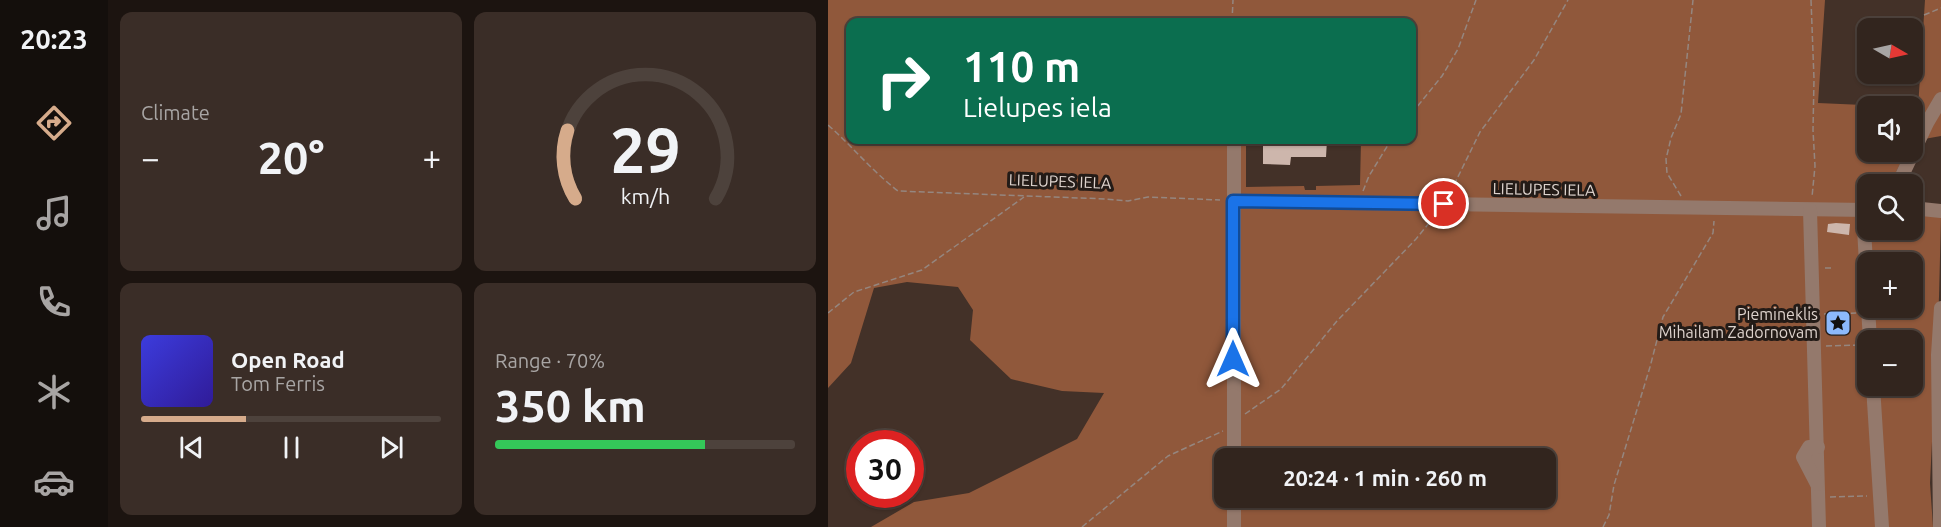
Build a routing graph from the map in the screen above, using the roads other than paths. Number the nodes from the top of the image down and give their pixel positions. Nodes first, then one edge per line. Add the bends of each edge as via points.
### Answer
1 (1941, 99) edge
2 (1234, 144) edge
3 (1903, 174) edge
4 (1233, 201) junction
5 (1923, 209) edge
6 (1810, 210) junction
7 (1857, 211) edge
8 (1941, 211) edge
9 (1941, 308) edge
10 (1874, 396) edge
11 (1234, 448) edge
12 (1234, 508) edge
13 (1234, 527) edge
14 (1819, 527) edge
15 (1882, 527) edge
16 (1940, 527) edge

1 - 3 street
2 - 4 street
4 - 6 street, LIELUPES IELA
4 - 11 street
5 - 8 street
6 - 7 street, LIELUPES IELA
6 - 14 street
9 - 16 street
10 - 15 street
12 - 13 street

